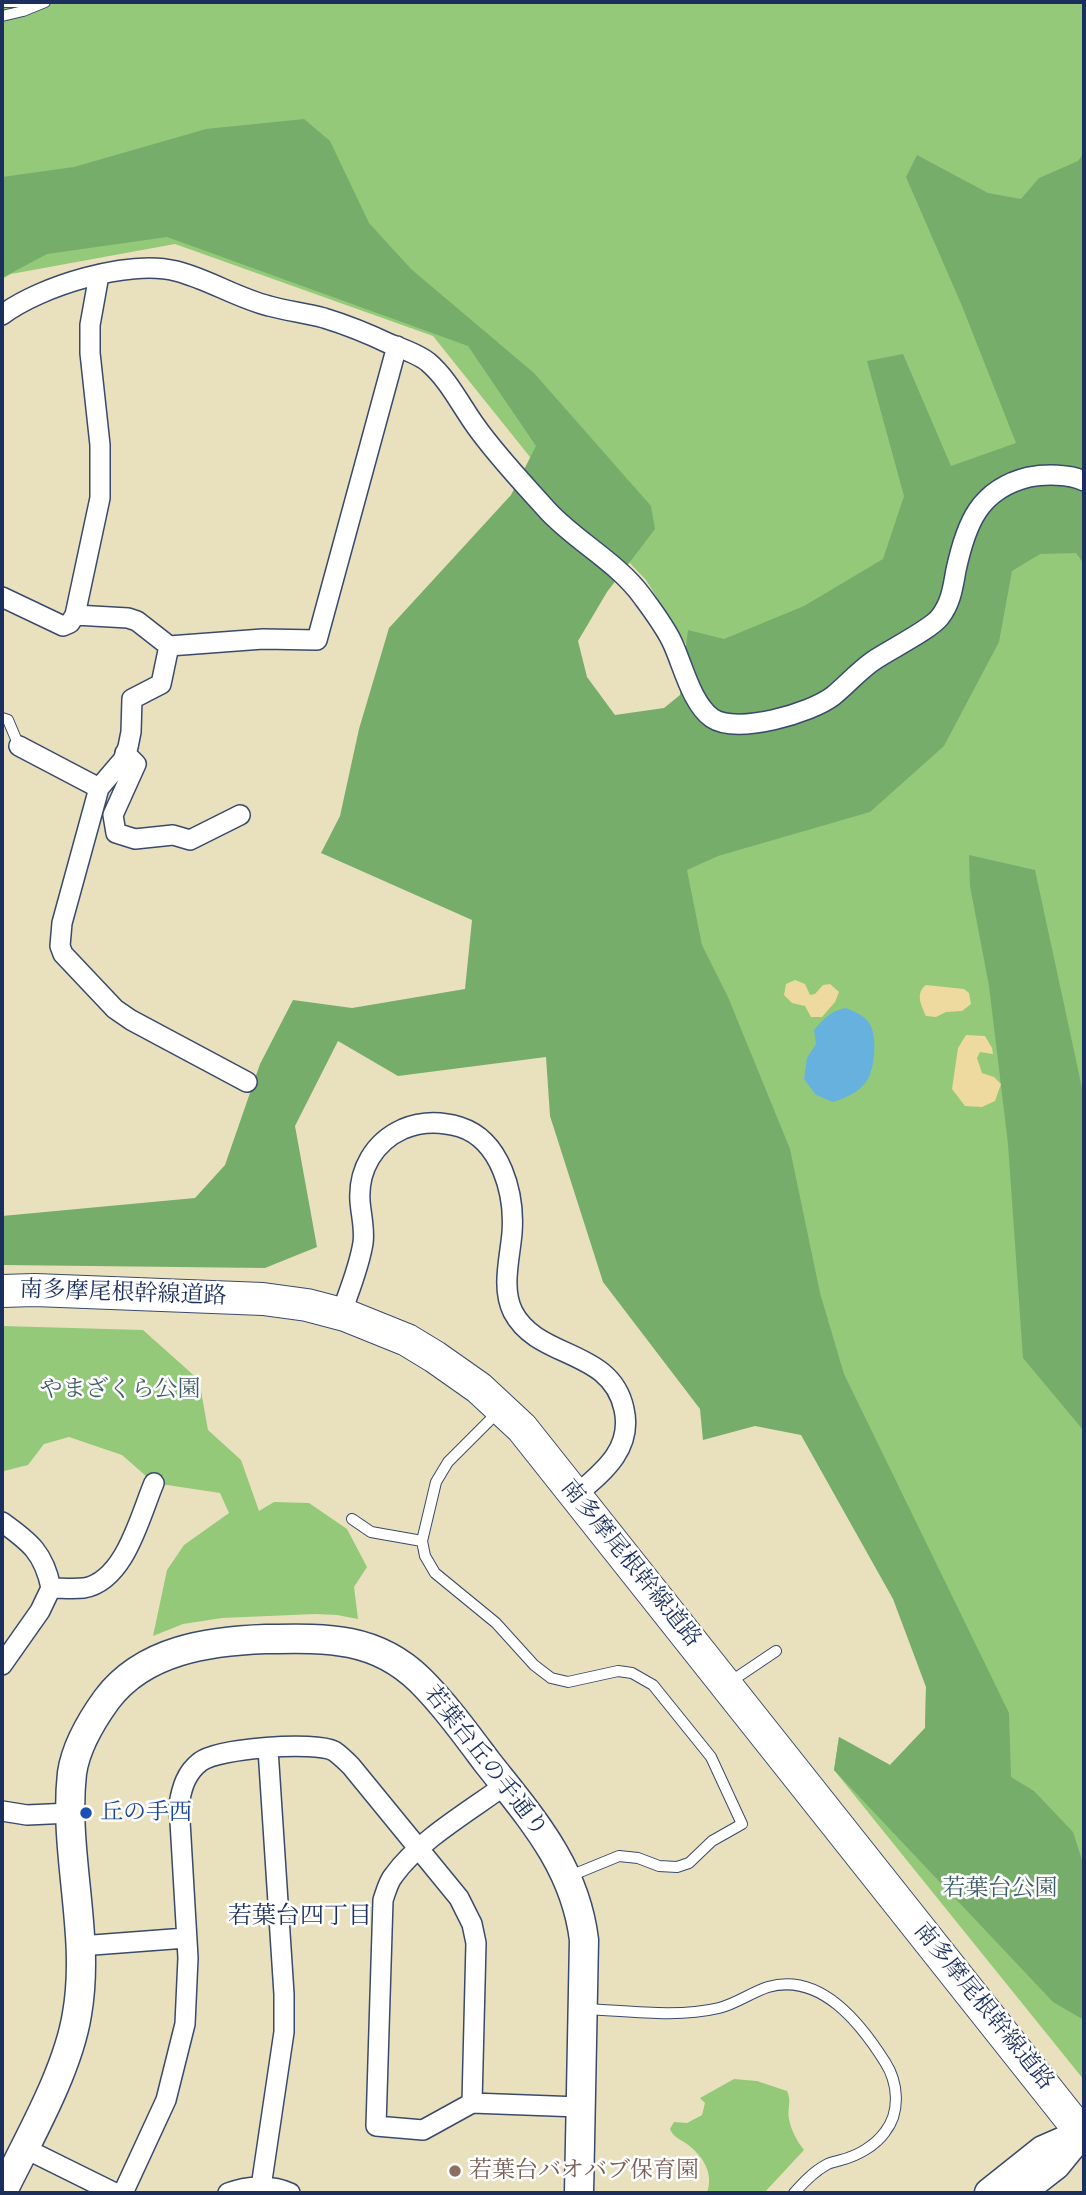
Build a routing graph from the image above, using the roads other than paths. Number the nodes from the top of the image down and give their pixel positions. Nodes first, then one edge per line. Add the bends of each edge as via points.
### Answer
1 (5, 2) edge
2 (44, 2) edge
3 (2, 16) edge
4 (99, 275) junction
5 (2, 314) edge
6 (397, 346) junction
7 (1084, 481) edge
8 (2, 597) edge
9 (75, 615) junction
10 (169, 646) junction
11 (2, 718) edge
12 (19, 746) joint
13 (125, 753) junction
14 (99, 788) junction
15 (240, 815) dead end
16 (247, 1082) dead end
17 (2, 1291) edge
18 (341, 1314) junction
19 (501, 1408) junction
20 (155, 1483) dead end
21 (576, 1495) junction
22 (352, 1519) dead end
23 (2, 1522) edge
24 (422, 1541) junction
25 (51, 1588) junction
26 (776, 1651) dead end
27 (2, 1665) edge
28 (726, 1685) junction
29 (268, 1749) junction
30 (505, 1785) junction
31 (2, 1811) edge
32 (71, 1813) junction
33 (419, 1848) junction
34 (568, 1877) junction
35 (186, 1938) junction
36 (80, 1945) junction
37 (582, 2009) junction
38 (472, 2103) junction
39 (579, 2107) junction
40 (1083, 2134) edge
41 (24, 2148) junction
42 (261, 2187) junction
43 (1028, 2191) edge
44 (2, 2193) edge
45 (115, 2193) edge
46 (123, 2193) edge
47 (228, 2193) edge
48 (290, 2193) edge
49 (579, 2193) edge
50 (794, 2193) edge
51 (989, 2193) edge

1 - 2 lane
2 - 3 lane
4 - 5 street via 35,293
4 - 6 street via 139,268 170,269 266,306 348,326
4 - 9 street via 90,352 100,498
6 - 7 street via 437,371 498,454 549,512 640,593 671,640 703,709 710,717 733,725 812,708 833,696 862,667 939,619 951,598 964,536 978,508 1005,483 1035,476 1075,476
6 - 10 street via 317,640
8 - 9 street via 62,626
9 - 10 street via 128,618
10 - 13 street via 160,684 132,699
11 - 12 lane via 8,720
12 - 14 street
13 - 14 street
13 - 15 street via 136,764 113,815 116,833 135,839 173,835 190,840
14 - 16 street via 62,923 63,954 115,1009
17 - 18 main road, 南多摩尾根幹線道路 via 263,1299
18 - 19 main road, 南多摩尾根幹線道路 via 407,1340 458,1371
18 - 21 street via 360,1259 360,1188 369,1157 384,1140 423,1122 445,1122 468,1130 487,1144 501,1164 512,1213 507,1285 512,1311 534,1336 596,1366 622,1397 626,1414 620,1450 610,1466
19 - 21 main road, 南多摩尾根幹線道路
19 - 24 lane via 441,1472
20 - 25 street via 120,1563 110,1575 85,1588
21 - 28 main road, 南多摩尾根幹線道路
22 - 24 lane via 371,1532
23 - 25 street via 43,1558
24 - 34 lane via 435,1573 496,1623 551,1678 568,1682 618,1671 653,1685 711,1757 743,1824 677,1867 619,1856
25 - 27 street
26 - 28 lane
28 - 40 main road, 南多摩尾根幹線道路
29 - 33 street via 315,1746 334,1751
29 - 35 street via 213,1755 190,1770 182,1787
29 - 42 street via 284,2032
30 - 32 street, 若葉台丘の手通り via 442,1703 395,1660 340,1639 261,1639 181,1650 147,1665 113,1692 77,1754
30 - 33 street
30 - 34 street, 若葉台丘の手通り via 547,1840
31 - 32 street
32 - 36 street, 若葉台丘の手通り
33 - 38 street via 458,1898 476,1943
33 - 38 street via 393,1876 383,1900 376,2126 423,2130
34 - 37 street, 若葉台丘の手通り via 577,1898 584,1940
35 - 36 street
35 - 46 street via 187,2003 181,2045 166,2100
36 - 41 street, 若葉台丘の手通り via 78,2013 72,2038
37 - 39 street, 若葉台丘の手通り
37 - 50 lane via 683,2013 721,2008 769,1987 787,1985 823,1994 837,2003 894,2076 892,2120 869,2147 828,2163
38 - 39 street
39 - 49 street, 若葉台丘の手通り
40 - 43 street
40 - 51 street via 1043,2150
41 - 44 street, 若葉台丘の手通り
41 - 45 street
42 - 47 street
42 - 48 street

